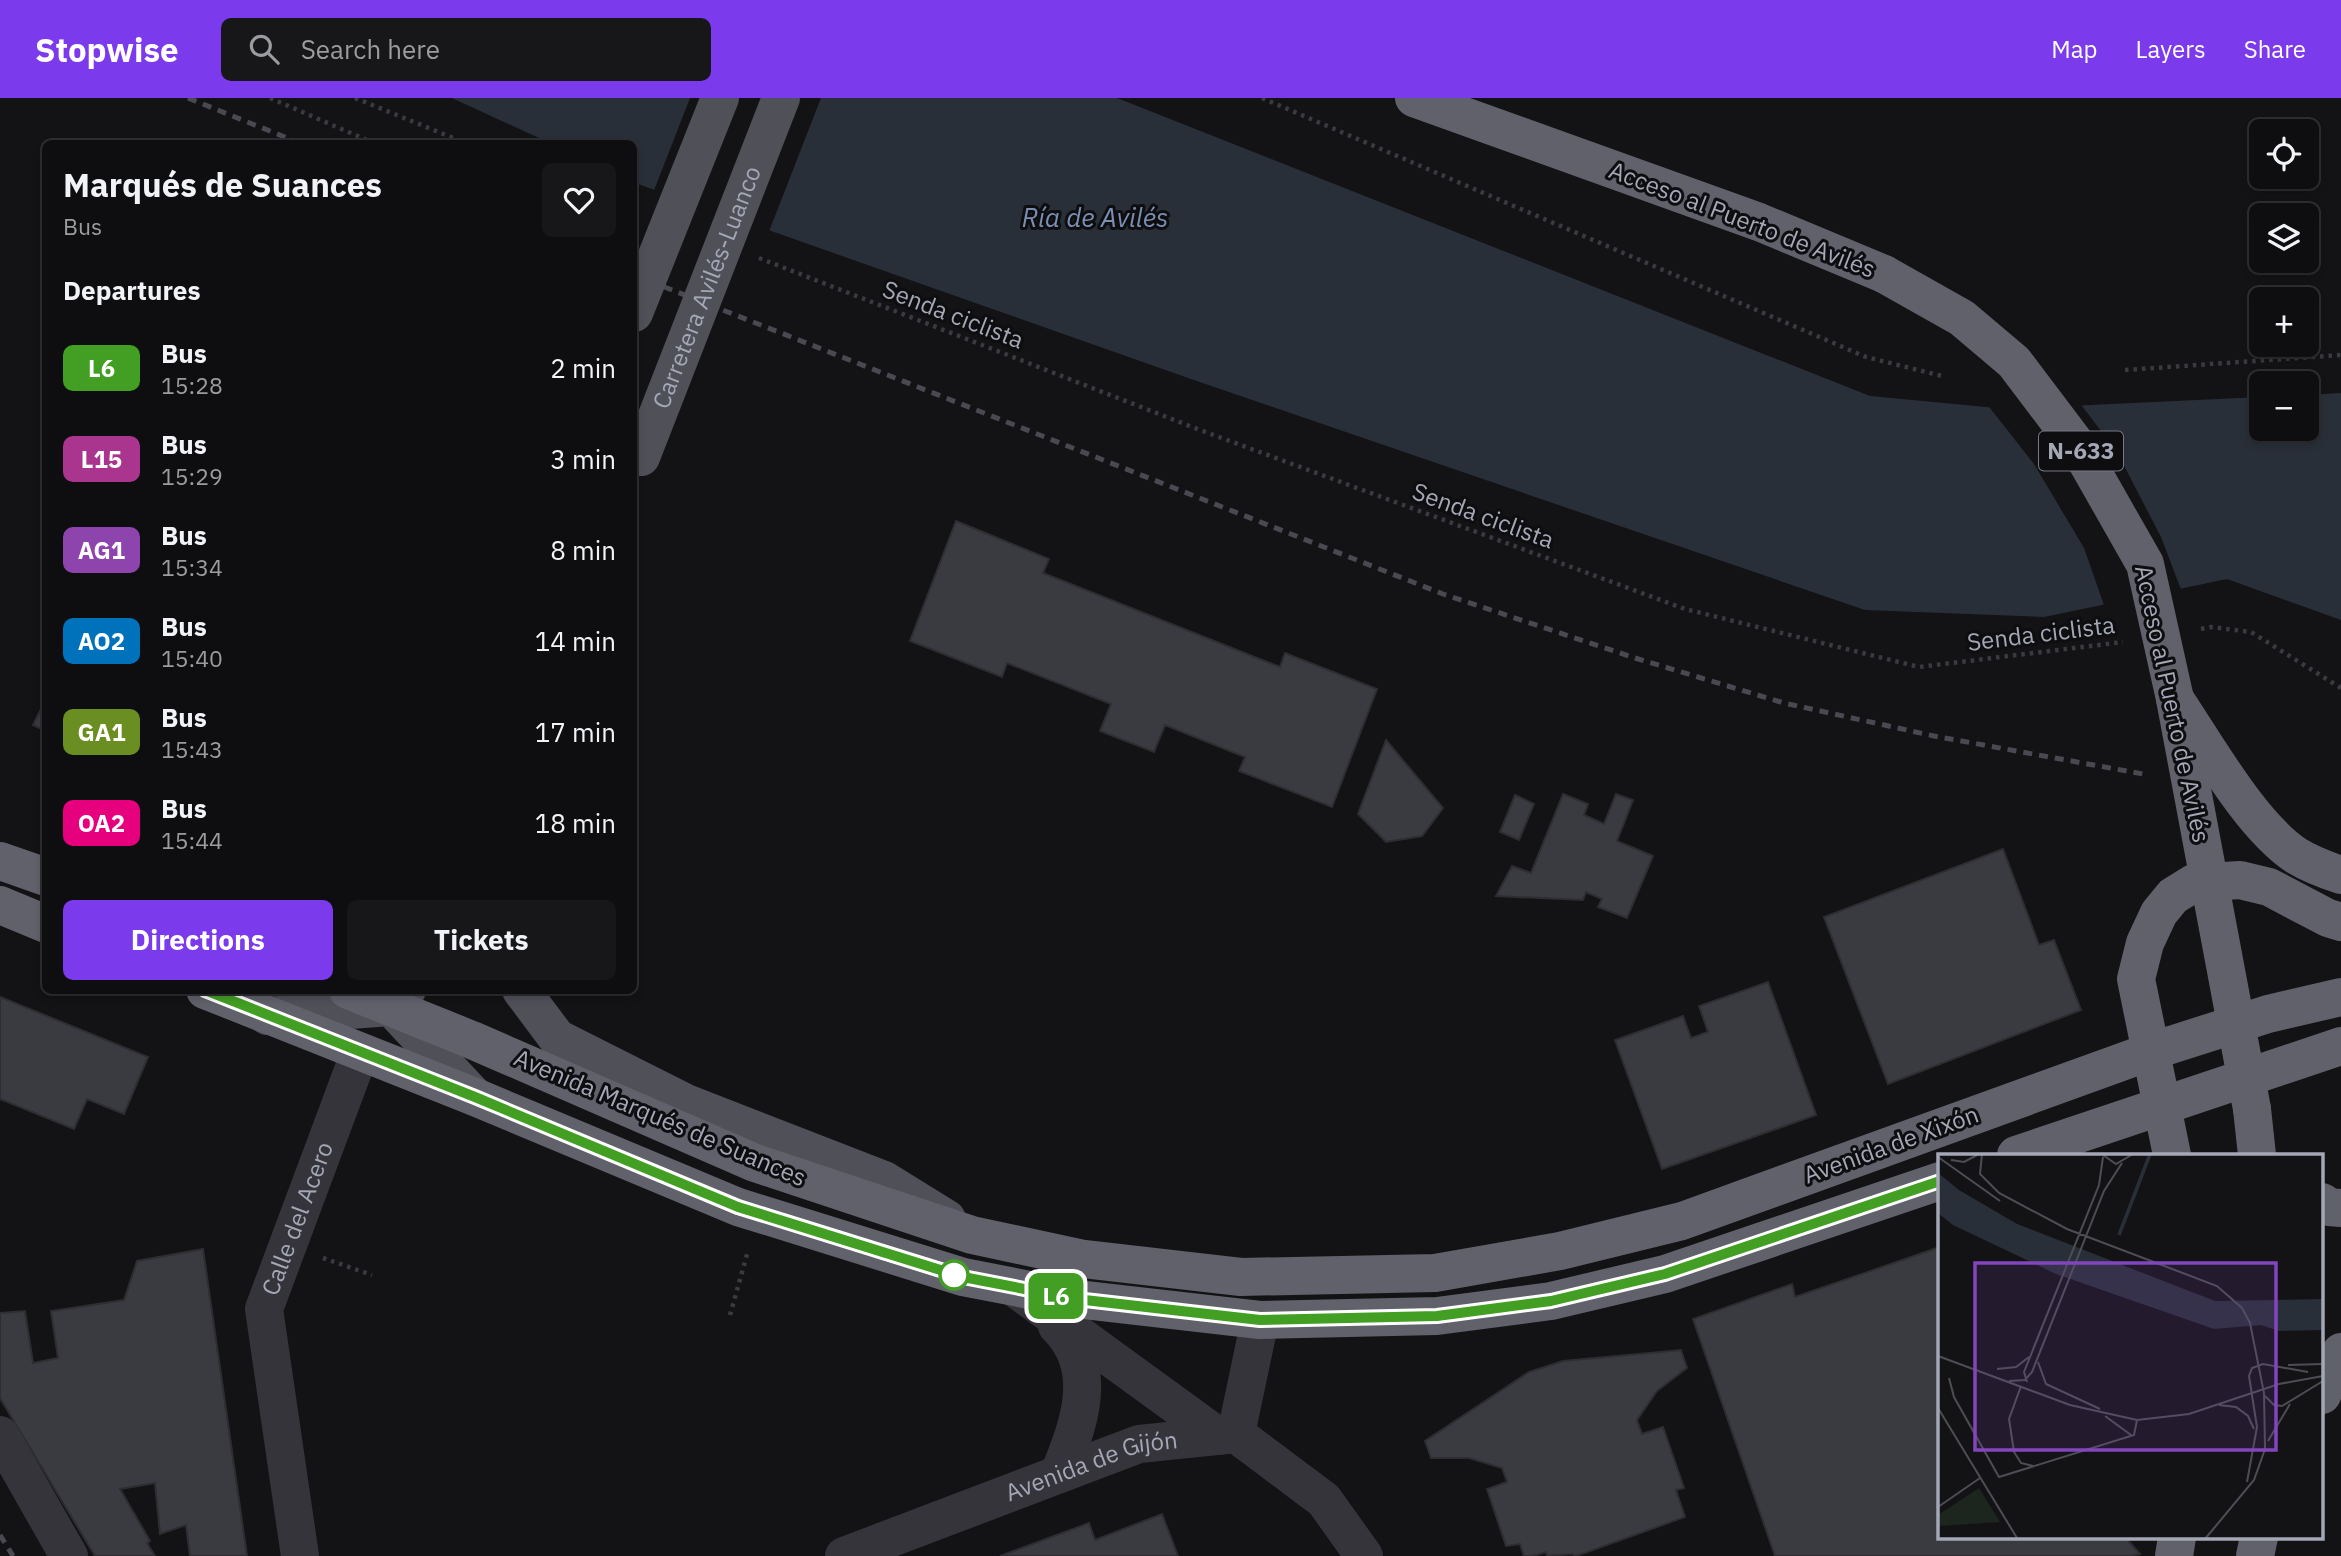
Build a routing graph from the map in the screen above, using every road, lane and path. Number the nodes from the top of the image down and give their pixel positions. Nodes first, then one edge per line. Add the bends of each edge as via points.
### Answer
1 (270, 98) edge
2 (355, 98) edge
3 (720, 98) edge
4 (781, 98) edge
5 (1262, 98) edge
6 (1414, 98) edge
7 (367, 140) edge
8 (458, 140) edge
9 (749, 254) dead end
10 (637, 306) edge
11 (2341, 355) edge
12 (2125, 370) dead end
13 (1942, 376) dead end
14 (637, 466) edge
15 (2197, 629) dead end
16 (2133, 640) dead end
17 (2341, 688) edge
18 (2175, 699) junction
19 (0, 861) edge
20 (2341, 875) edge
21 (42, 876) edge
22 (0, 905) edge
23 (42, 922) edge
24 (2341, 922) edge
25 (215, 994) edge
26 (524, 994) edge
27 (396, 996) edge
28 (2341, 997) edge
29 (267, 1016) junction
30 (2341, 1046) edge
31 (2152, 1051) junction
32 (360, 1052) junction
33 (475, 1097) junction
34 (2164, 1105) junction
35 (2260, 1138) edge
36 (2019, 1154) edge
37 (2172, 1154) edge
38 (1938, 1182) edge
39 (1877, 1202) junction
40 (2324, 1203) edge
41 (2341, 1208) edge
42 (1938, 1209) edge
43 (759, 1213) junction
44 (972, 1235) junction
45 (288, 1246) junction
46 (1435, 1273) joint
47 (372, 1275) dead end
48 (1016, 1289) junction
49 (730, 1315) dead end
50 (1437, 1316) joint
51 (1260, 1320) junction
52 (2341, 1352) edge
53 (2324, 1390) edge
54 (0, 1434) edge
55 (1227, 1435) junction
56 (1059, 1474) junction
57 (2177, 1538) edge
58 (69, 1556) edge
59 (300, 1556) edge
60 (844, 1556) edge
61 (1364, 1556) edge
62 (2174, 1556) edge

1 - 7 path
2 - 8 path
3 - 10 main road, bridge
4 - 14 main road, Carretera Avilés-Luanco, bridge
5 - 13 path via 1866,357
6 - 18 highway, Acceso al Puerto de Avilés / N-633, bridge via 1759,222 1884,274 1962,318 2014,362 2079,448 2145,564
9 - 16 path, Senda ciclista via 1200,430 1685,609 1919,667
11 - 12 path
15 - 17 path via 2251,632
18 - 20 highway via 2263,825 2296,855
18 - 35 highway, Acceso al Puerto de Avilés / N-633, bridge
19 - 21 highway
22 - 23 highway
24 - 31 highway via 2269,887 2240,880 2194,883 2173,896 2145,943 2136,979
25 - 29 highway, Avenida Marqués de Suances
26 - 44 main road via 556,1038 686,1103 884,1180
27 - 29 main road
27 - 33 main road
27 - 44 highway, Avenida Marqués de Suances via 472,1040 755,1163
28 - 31 highway, Avenida de Xixón via 2268,1014
29 - 32 highway, Avenida Marqués de Suances
30 - 34 highway
31 - 34 highway
31 - 46 highway, Avenida de Xixón via 1682,1221 1560,1251
32 - 33 highway, Avenida Marqués de Suances
32 - 45 street, Calle del Acero
33 - 43 highway, Avenida Marqués de Suances
34 - 36 highway
34 - 37 highway
38 - 39 highway, Avenida de Xixón
39 - 42 highway
39 - 50 highway, Avenida de Xixón via 1665,1274 1551,1301
40 - 41 highway
43 - 48 highway, Avenida Marqués de Suances via 963,1277
43 - 49 path
44 - 46 highway, Avenida Marqués de Suances via 1084,1259 1241,1277
45 - 47 path
45 - 59 street, Calle del Acero via 264,1309
48 - 51 highway, Avenida Marqués de Suances
48 - 55 street
48 - 56 street via 1060,1329 1078,1357 1083,1382 1078,1425
50 - 51 highway, Avenida Marqués de Suances
51 - 55 street
52 - 53 highway
54 - 58 street
55 - 56 street, Avenida de Gijón via 1139,1444
55 - 61 street via 1324,1500
56 - 60 street, Avenida de Gijón
57 - 62 highway

